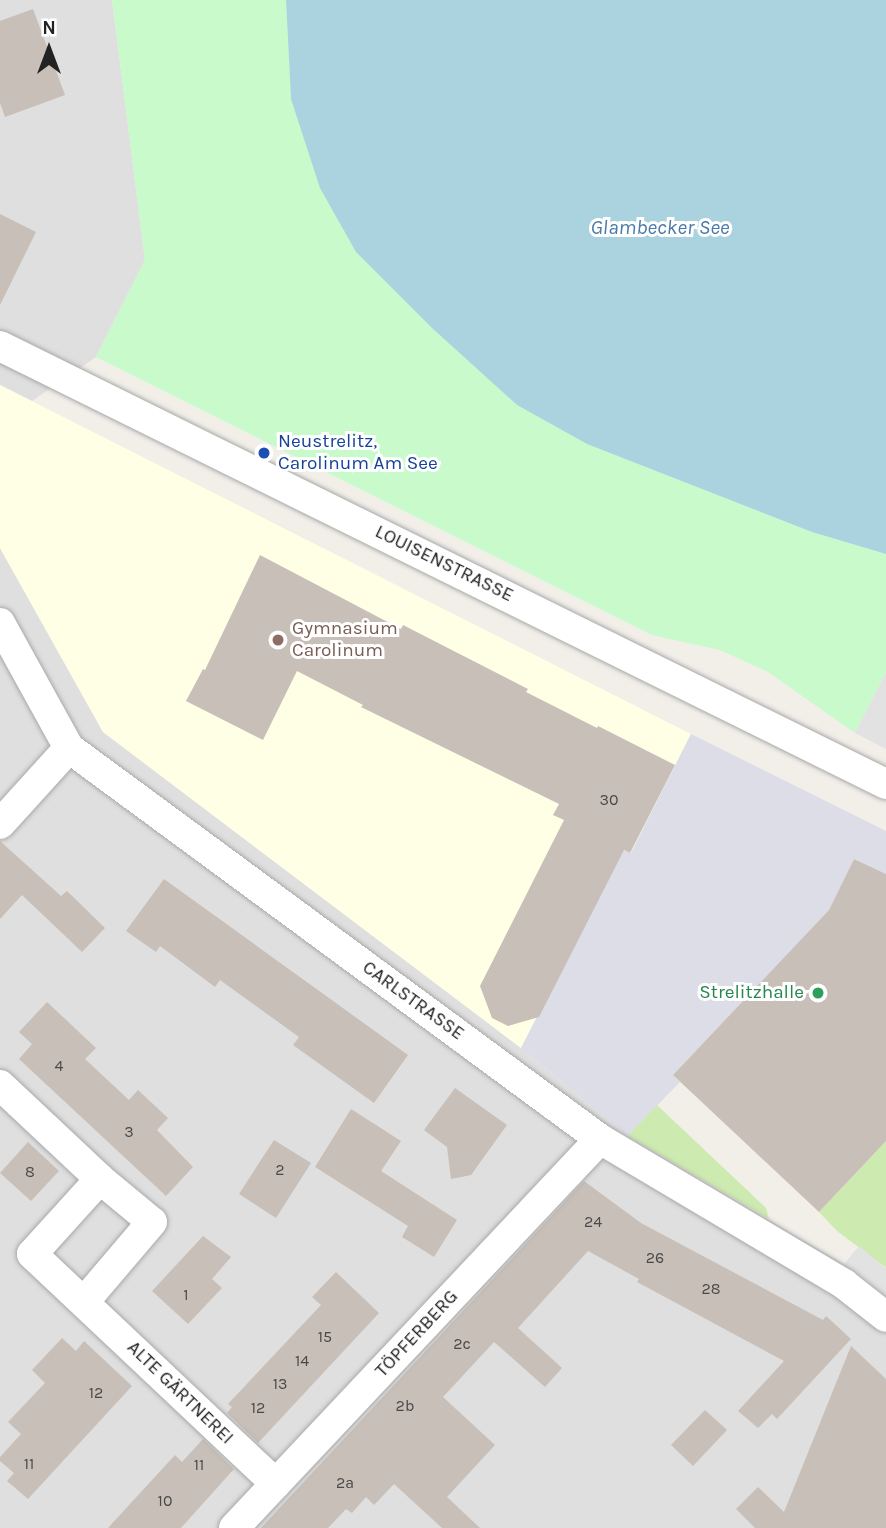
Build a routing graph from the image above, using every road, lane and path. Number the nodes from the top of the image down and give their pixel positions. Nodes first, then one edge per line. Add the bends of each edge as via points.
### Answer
1 (0, 346) edge
2 (0, 623) edge
3 (69, 748) junction
4 (886, 784) edge
5 (0, 824) edge
6 (0, 1085) edge
7 (600, 1139) junction
8 (100, 1179) junction
9 (84, 1302) junction
10 (886, 1317) edge
11 (275, 1484) junction
12 (234, 1528) edge

1 - 4 street, LOUISENSTRASSE
2 - 3 street, CARLSTRASSE
3 - 5 street
3 - 7 street, CARLSTRASSE
6 - 8 street
7 - 10 street, CARLSTRASSE via 844,1284
7 - 11 street, TÖPFERBERG
8 - 9 street, ALTE GÄRTNEREI via 32,1254
8 - 9 street via 152,1222
9 - 11 street, ALTE GÄRTNEREI
11 - 12 street, TÖPFERBERG

